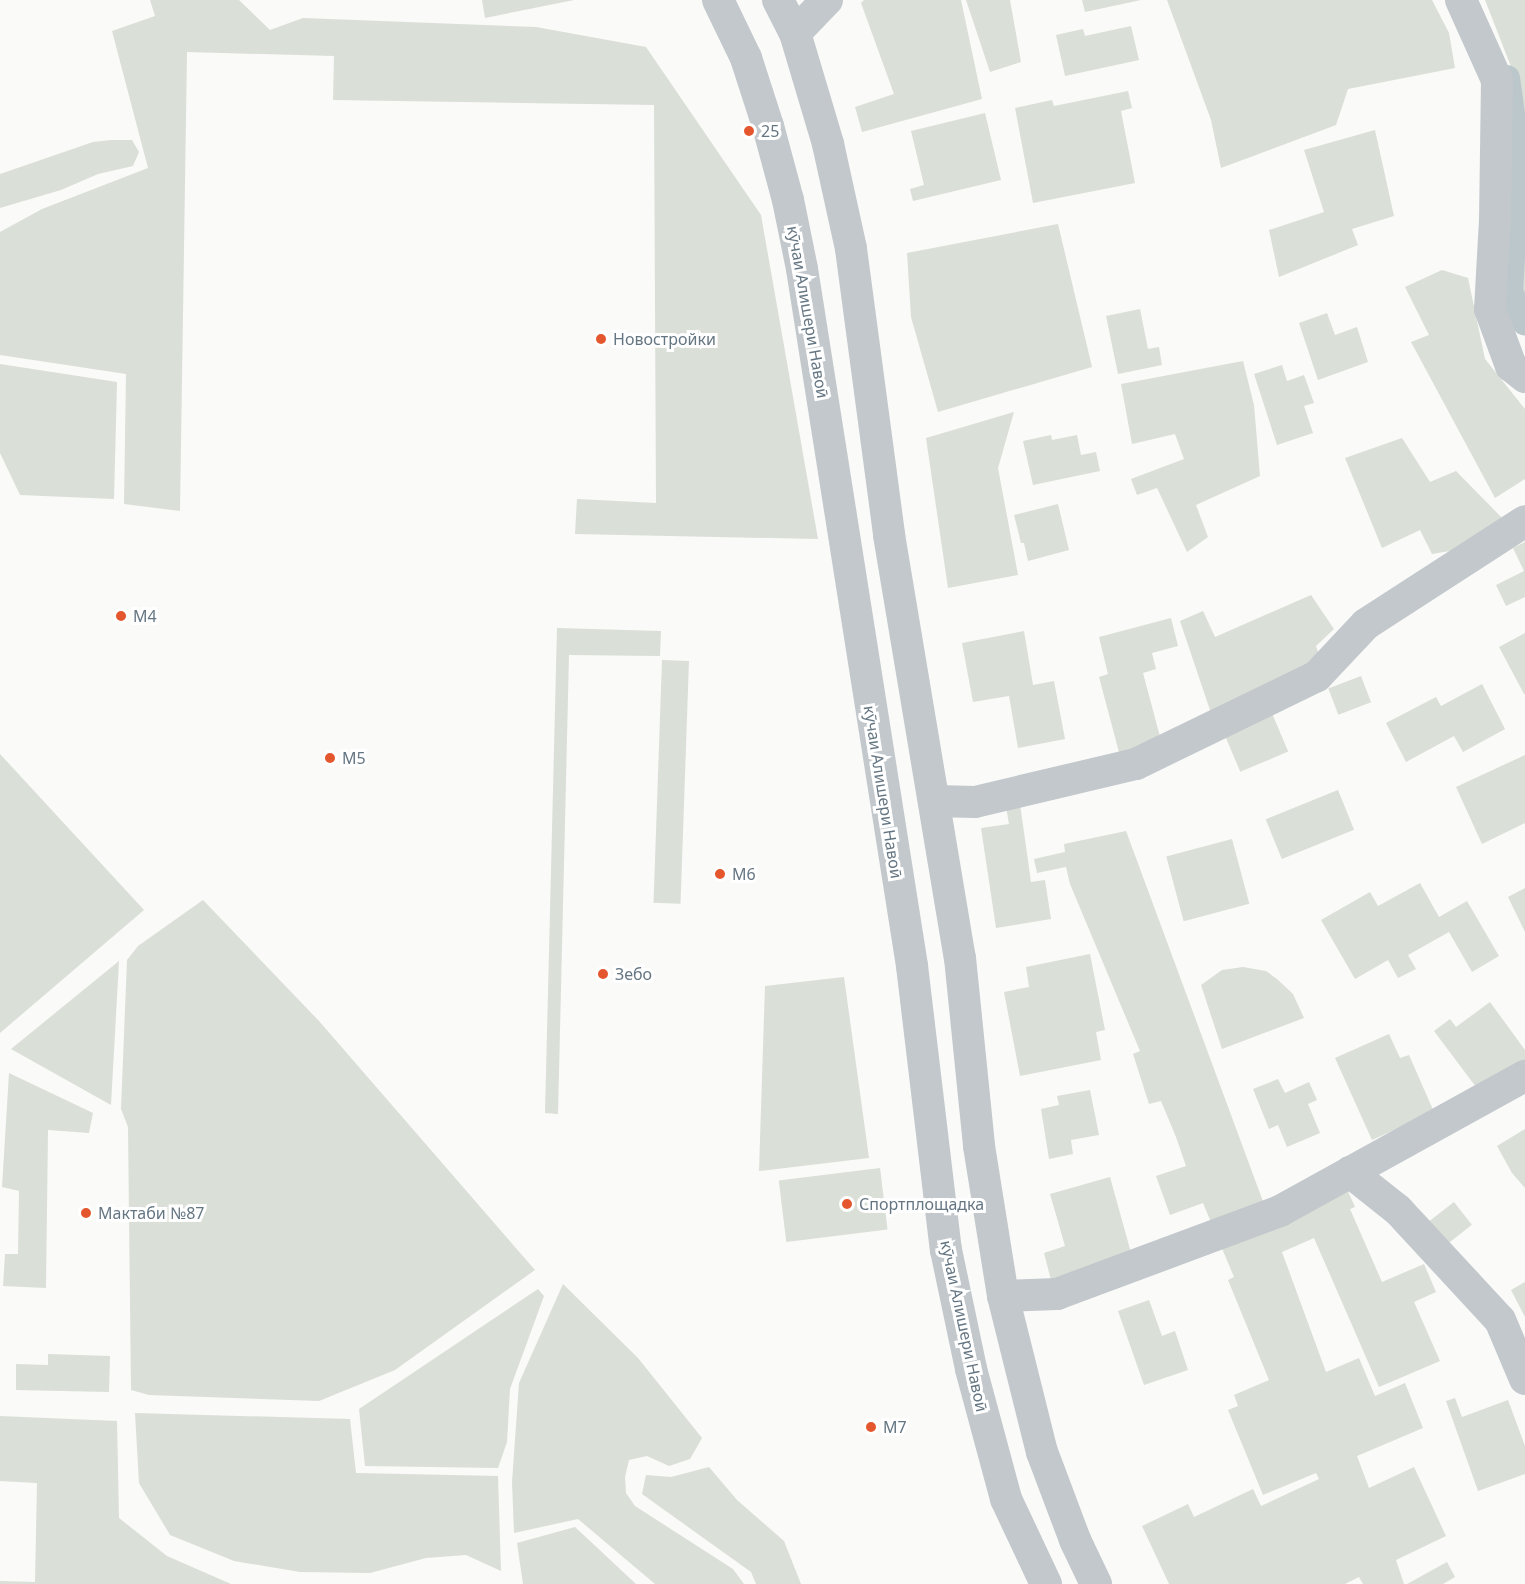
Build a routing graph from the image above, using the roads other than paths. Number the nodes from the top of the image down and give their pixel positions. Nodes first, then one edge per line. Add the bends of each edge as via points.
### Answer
1 (718, 0) edge
2 (778, 0) edge
3 (827, 0) edge
4 (1461, 0) edge
5 (795, 33) junction
6 (1525, 377) edge
7 (1525, 521) edge
8 (935, 801) junction
9 (1525, 1076) edge
10 (1350, 1172) junction
11 (1004, 1296) junction
12 (1525, 1378) edge
13 (1046, 1584) edge
14 (1096, 1584) edge

1 - 13 street, кӯчаи Алишери Навоӣ via 746,58 768,126 802,269 912,966 946,1250 968,1358 1006,1499
2 - 5 street
3 - 5 street
4 - 6 street via 1497,80 1490,309 1511,366
5 - 8 street via 828,144 851,249 889,535
7 - 8 street via 1366,624 1317,676 1136,764 975,802
8 - 11 street via 960,958 979,1146
9 - 10 street
10 - 11 street via 1280,1211 1057,1294
10 - 12 street via 1398,1209 1500,1320
11 - 14 street via 1042,1452

